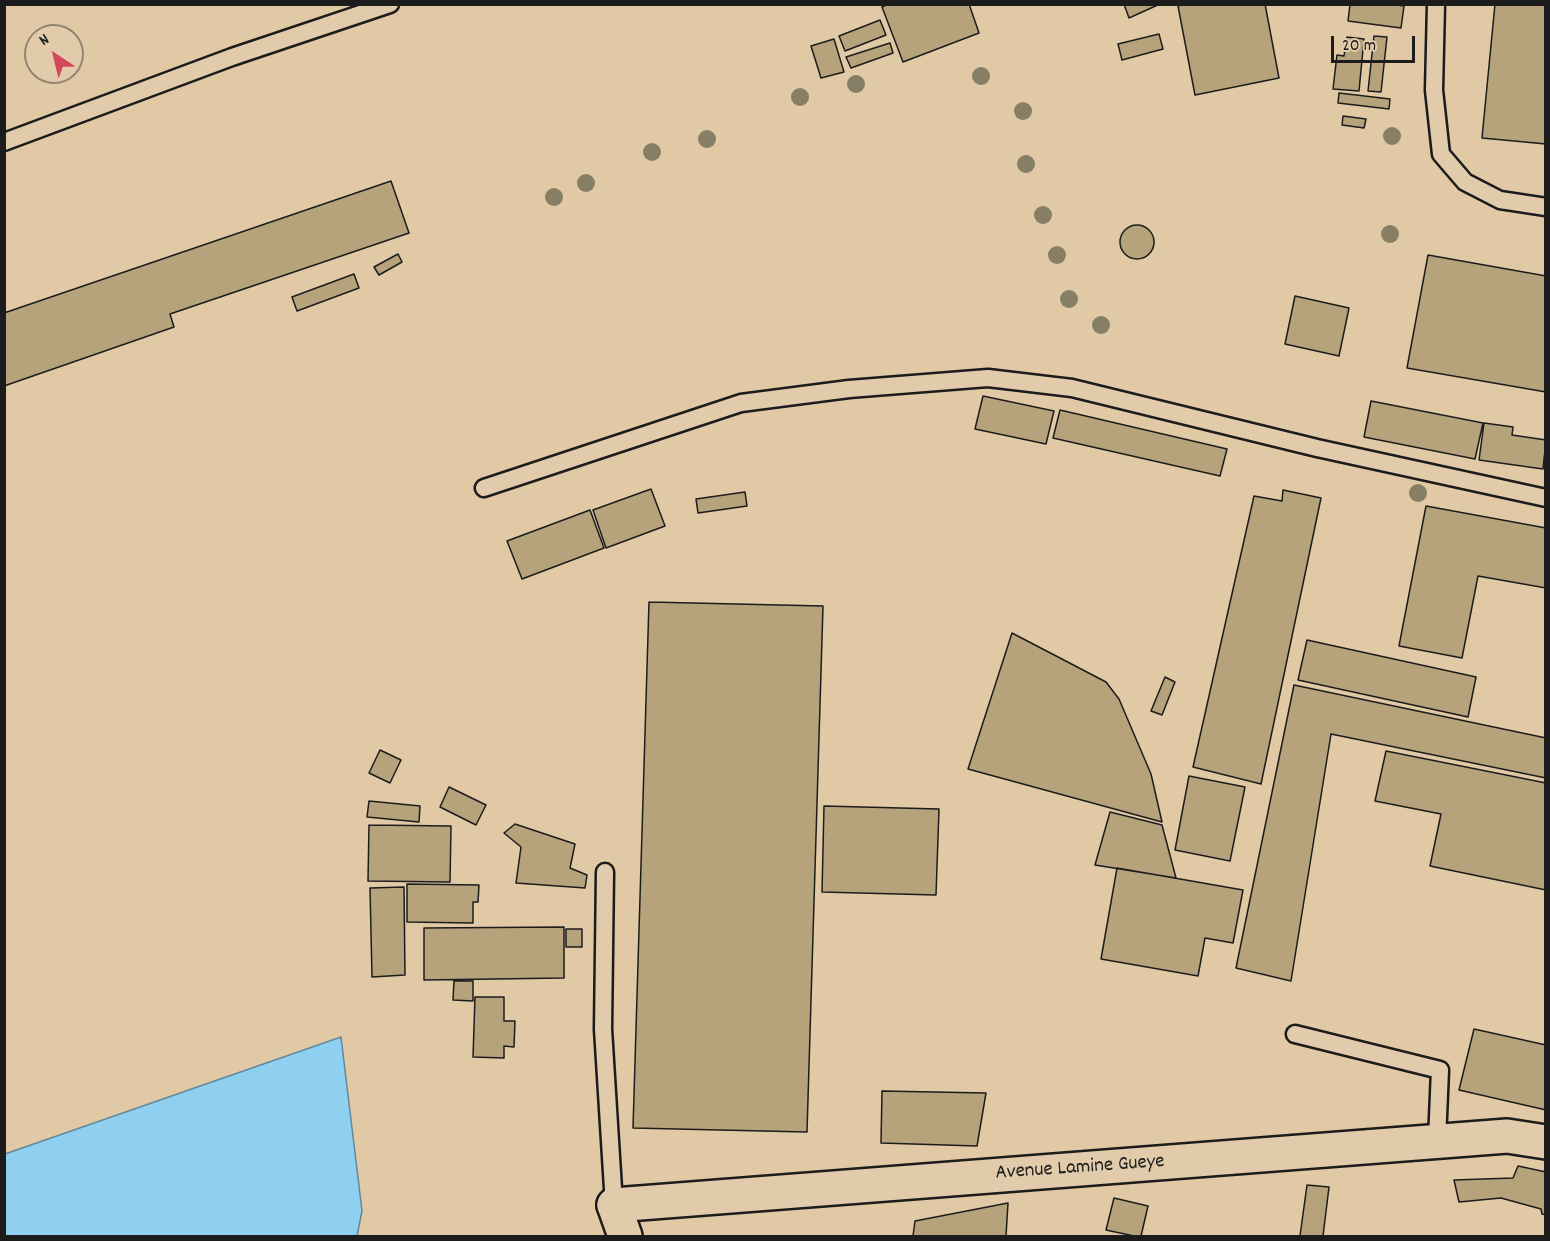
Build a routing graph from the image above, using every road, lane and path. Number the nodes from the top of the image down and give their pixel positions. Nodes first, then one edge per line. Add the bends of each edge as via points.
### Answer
1 (390, 4) edge
2 (1436, 4) edge
3 (4, 142) edge
4 (1545, 207) edge
5 (484, 488) dead end
6 (1545, 498) edge
7 (605, 872) dead end
8 (1295, 1034) dead end
9 (1437, 1141) junction
10 (1545, 1142) edge
11 (614, 1205) junction
12 (625, 1236) edge

1 - 3 lane via 232,57
2 - 4 lane via 1434,90 1441,154 1466,182 1500,200
5 - 6 lane via 741,403 849,389 988,378 1072,388
7 - 11 lane via 603,1029
8 - 9 lane via 1440,1070
9 - 10 street, Avenue Lamine Gueye via 1507,1136
9 - 11 street, Avenue Lamine Gueye
11 - 12 street

